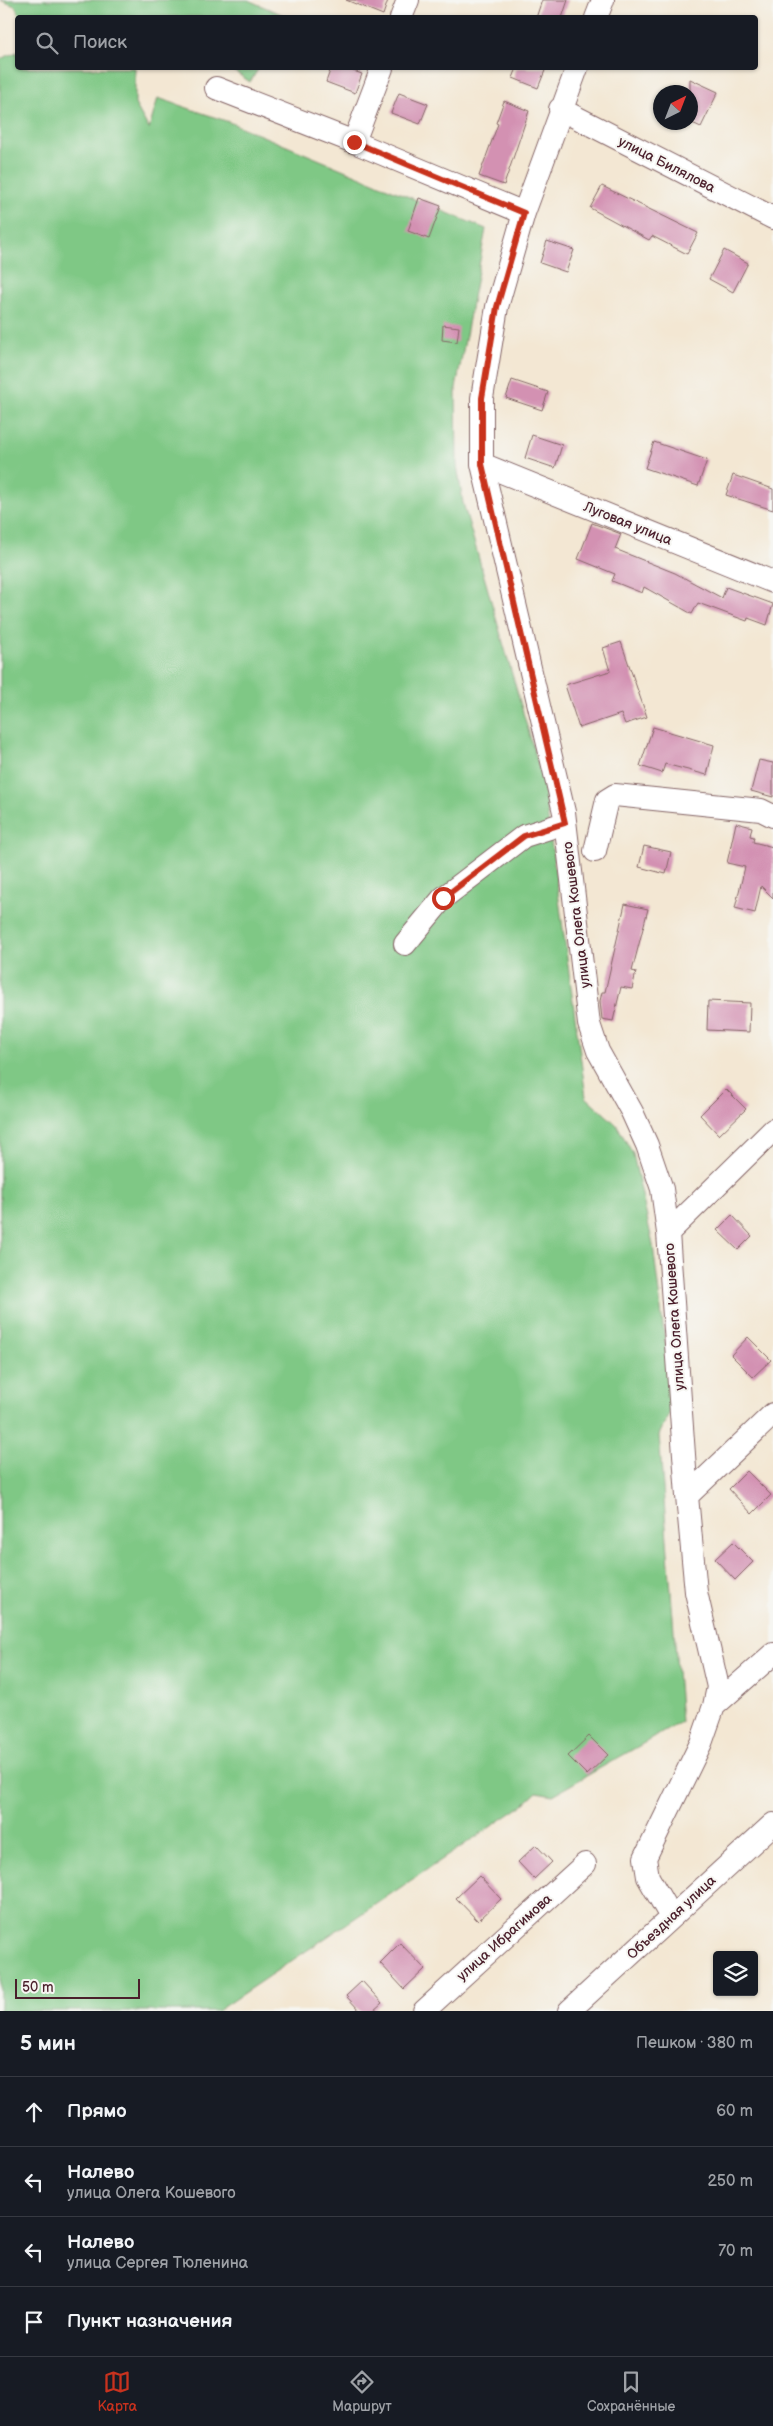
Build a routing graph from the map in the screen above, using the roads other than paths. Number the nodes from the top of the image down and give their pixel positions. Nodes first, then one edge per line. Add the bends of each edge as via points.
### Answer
1 (408, 0) edge
2 (603, 0) edge
3 (402, 15) edge
4 (597, 15) edge
5 (381, 70) edge
6 (576, 70) edge
7 (216, 88) dead end
8 (560, 109) junction
9 (354, 142) junction
10 (524, 213) junction
11 (773, 218) edge
12 (482, 464) junction
13 (773, 582) edge
14 (773, 816) edge
15 (565, 823) junction
16 (595, 851) dead end
17 (405, 944) dead end
18 (773, 1130) edge
19 (668, 1233) junction
20 (773, 1414) edge
21 (687, 1496) junction
22 (773, 1654) edge
23 (714, 1706) junction
24 (773, 1824) edge
25 (585, 1864) dead end
26 (671, 1917) junction
27 (424, 2011) edge
28 (569, 2011) edge

1 - 3 street
2 - 4 street
5 - 9 street
6 - 8 street, улица Олега Кошевого
7 - 9 street
8 - 10 street, улица Олега Кошевого
8 - 11 street, улица Билялова
9 - 10 street
10 - 12 street, улица Олега Кошевого via 497,307 482,398
12 - 13 street, Луговая улица
12 - 15 street, улица Олега Кошевого
14 - 16 street via 761,810 615,795 608,800
15 - 17 street via 524,836 443,898
15 - 19 street, улица Олега Кошевого via 589,1024 598,1051 647,1145 662,1189
18 - 19 street
19 - 21 street, улица Олега Кошевого
20 - 21 street
21 - 23 street, улица Олега Кошевого via 696,1592 718,1687
22 - 23 street
23 - 26 street, улица Олега Кошевого via 701,1742 645,1858 648,1877
24 - 26 street, Объездная улица
25 - 27 street, улица Ибрагимова
26 - 28 street, Объездная улица

